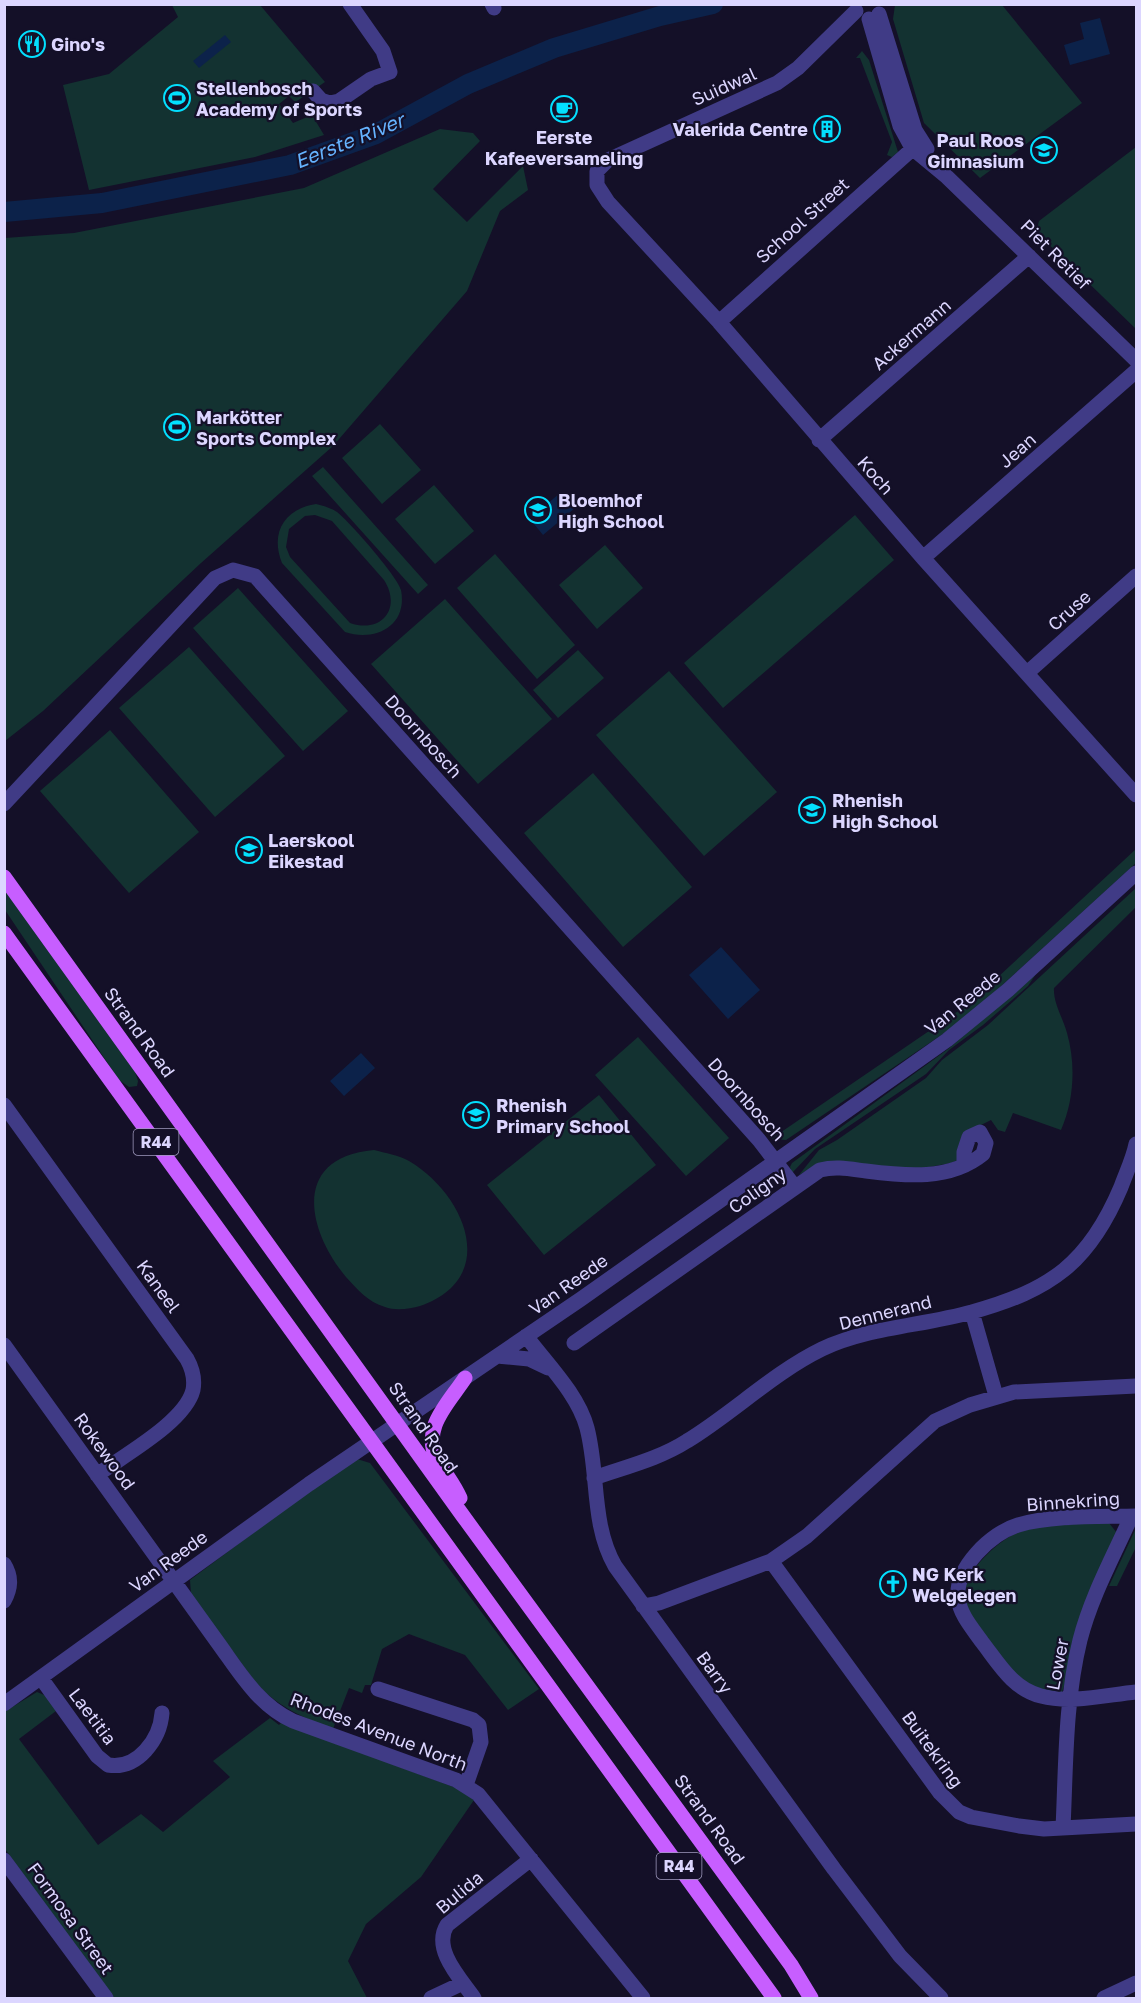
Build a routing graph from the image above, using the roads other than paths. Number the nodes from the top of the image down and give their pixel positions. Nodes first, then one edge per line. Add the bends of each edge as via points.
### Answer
1 (350, 4) edge
2 (868, 11) edge
3 (313, 91) dead end
4 (917, 145) junction
5 (595, 176) joint
6 (1029, 256) junction
7 (718, 322) junction
8 (1137, 360) edge
9 (1137, 371) edge
10 (819, 440) junction
11 (923, 558) junction
12 (1137, 576) edge
13 (1027, 674) junction
14 (1135, 790) edge
15 (4, 804) edge
16 (1137, 873) edge
17 (4, 877) edge
18 (4, 933) edge
19 (4, 1105) edge
20 (1137, 1144) edge
21 (986, 1148) dead end
22 (776, 1161) junction
23 (795, 1187) junction
24 (972, 1312) junction
25 (526, 1336) junction
26 (574, 1343) dead end
27 (4, 1345) edge
28 (497, 1356) junction
29 (551, 1370) junction
30 (465, 1378) junction
31 (1137, 1386) edge
32 (996, 1396) junction
33 (398, 1422) junction
34 (372, 1440) junction
35 (97, 1475) junction
36 (594, 1478) junction
37 (463, 1516) junction
38 (1134, 1517) edge
39 (771, 1561) junction
40 (4, 1564) edge
41 (174, 1580) junction
42 (4, 1601) edge
43 (643, 1606) junction
44 (41, 1678) junction
45 (378, 1689) dead end
46 (1137, 1692) edge
47 (1070, 1699) junction
48 (4, 1704) edge
49 (162, 1713) dead end
50 (466, 1785) junction
51 (1137, 1824) edge
52 (1063, 1828) junction
53 (531, 1859) junction
54 (4, 1860) edge
55 (464, 1983) junction
56 (1137, 1983) edge
57 (106, 1998) edge
58 (431, 1998) edge
59 (474, 1998) edge
60 (643, 1998) edge
61 (774, 1998) edge
62 (811, 1998) edge
63 (941, 1998) edge
64 (1104, 1998) edge

1 - 3 street via 383,51 390,72 330,103
2 - 4 street, Piet Retief via 900,126
2 - 5 street, Suidwal via 777,83 618,155 600,166
4 - 6 street, Piet Retief
4 - 7 street, School Street
5 - 7 street, Koch via 608,201
6 - 8 street, Piet Retief
6 - 10 street, Ackermann
7 - 10 street, Koch
9 - 11 street, Jean
10 - 11 street, Koch
11 - 13 street, Koch
12 - 13 street, Cruse
13 - 14 street, Koch
15 - 22 street, Doornbosch via 215,578 233,570 255,576
16 - 22 street, Van Reede via 947,1040
17 - 33 main road, Strand Road / R44
18 - 34 main road, R44
19 - 35 street, Kaneel via 187,1359 193,1376 194,1388 183,1410
20 - 24 street, Dennerand via 1110,1214 1075,1262 1037,1286
21 - 23 street, Coligny via 983,1134 973,1134 966,1143 964,1165 916,1176 829,1168 812,1174
22 - 23 street, Doornbosch
22 - 25 street, Van Reede
23 - 26 street, Coligny
24 - 32 street
24 - 36 street, Dennerand via 875,1331 832,1345 792,1367 677,1447
25 - 28 street, Van Reede
25 - 29 street, Barry
27 - 35 street, Rokewood
28 - 29 street via 529,1359
28 - 30 street, Van Reede
29 - 36 street, Barry via 584,1420
30 - 33 street, Van Reede
30 - 37 main road via 432,1427 430,1437 438,1462 457,1491
31 - 32 street
32 - 39 street via 935,1421 807,1536
33 - 34 street, Van Reede
33 - 37 main road, Strand Road / R44
34 - 41 street, Van Reede
34 - 61 main road, R44
35 - 41 street, Rokewood
36 - 43 street, Barry via 606,1550
37 - 62 main road, Strand Road / R44 via 791,1965
38 - 47 street, Lower via 1088,1615
38 - 47 street, Binnekring via 1042,1521 1009,1528 979,1552 961,1578 958,1598 963,1613 1008,1677 1039,1696
39 - 43 street
39 - 52 street, Buitekring via 949,1804 971,1817 1019,1826
40 - 42 street via 11,1579
41 - 44 street, Van Reede
41 - 50 street, Rhodes Avenue North via 245,1680 272,1709 305,1726
43 - 63 street, Barry via 840,1878 900,1956
44 - 48 street, Van Reede
44 - 49 street, Laetitia via 108,1765 120,1765 145,1752 159,1733
45 - 50 street via 479,1725 481,1742
46 - 47 street, Binnekring
47 - 52 street, Lower
50 - 53 street, Rhodes Avenue North via 492,1809
51 - 52 street, Buitekring
53 - 55 street, Bulida via 443,1932 446,1955
53 - 60 street, Rhodes Avenue North
54 - 57 street, Formosa Street
55 - 58 street
55 - 59 street, Bulida
56 - 64 street

